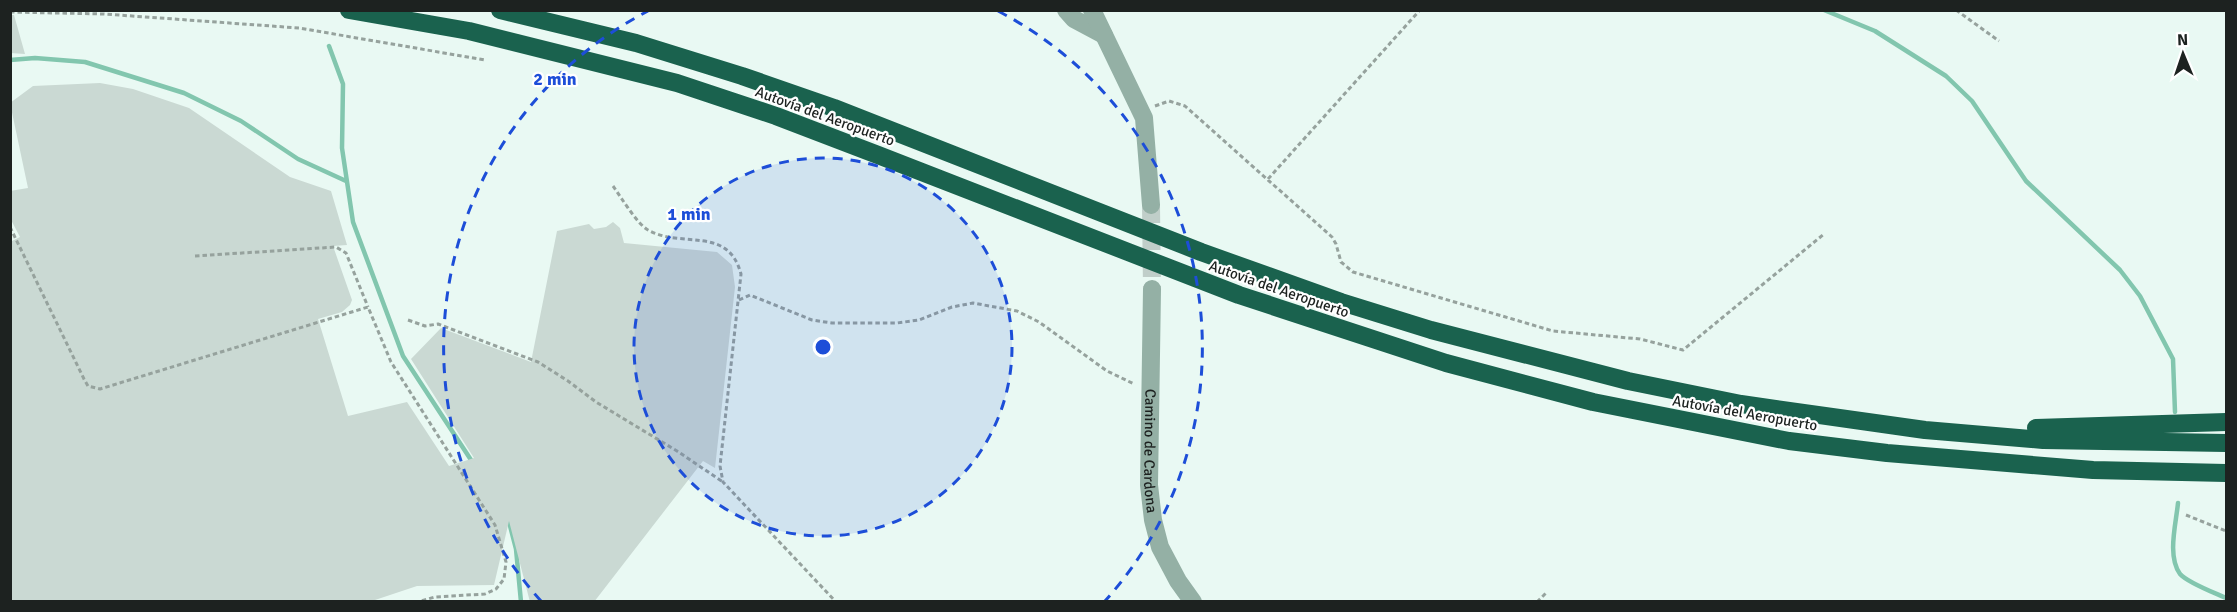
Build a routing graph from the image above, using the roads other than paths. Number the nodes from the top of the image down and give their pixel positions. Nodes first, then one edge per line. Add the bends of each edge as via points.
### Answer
1 (349, 10) edge
2 (500, 10) edge
3 (1066, 10) edge
4 (1092, 10) edge
5 (1104, 35) junction
6 (1151, 205) tunnel mouth
7 (1152, 289) tunnel mouth
8 (2226, 422) edge
9 (1925, 430) junction
10 (2226, 443) edge
11 (2093, 470) junction
12 (2226, 472) edge
13 (2226, 478) edge
14 (1193, 602) edge

1 - 11 highway, Autovía del Aeropuerto via 469,32 677,83 878,154 1239,296 1508,380 1593,402 1789,441 1963,461
2 - 9 highway, Autovía del Aeropuerto via 636,43 752,80 844,112 1201,252 1431,330 1685,393
3 - 5 street via 1074,19
4 - 5 street
5 - 6 street via 1144,118
7 - 14 street, Camino de Cardona via 1149,485 1153,520 1160,547
8 - 9 highway
9 - 10 highway, Autovía del Aeropuerto via 2043,440
11 - 12 highway, Autovía del Aeropuerto
11 - 13 highway

